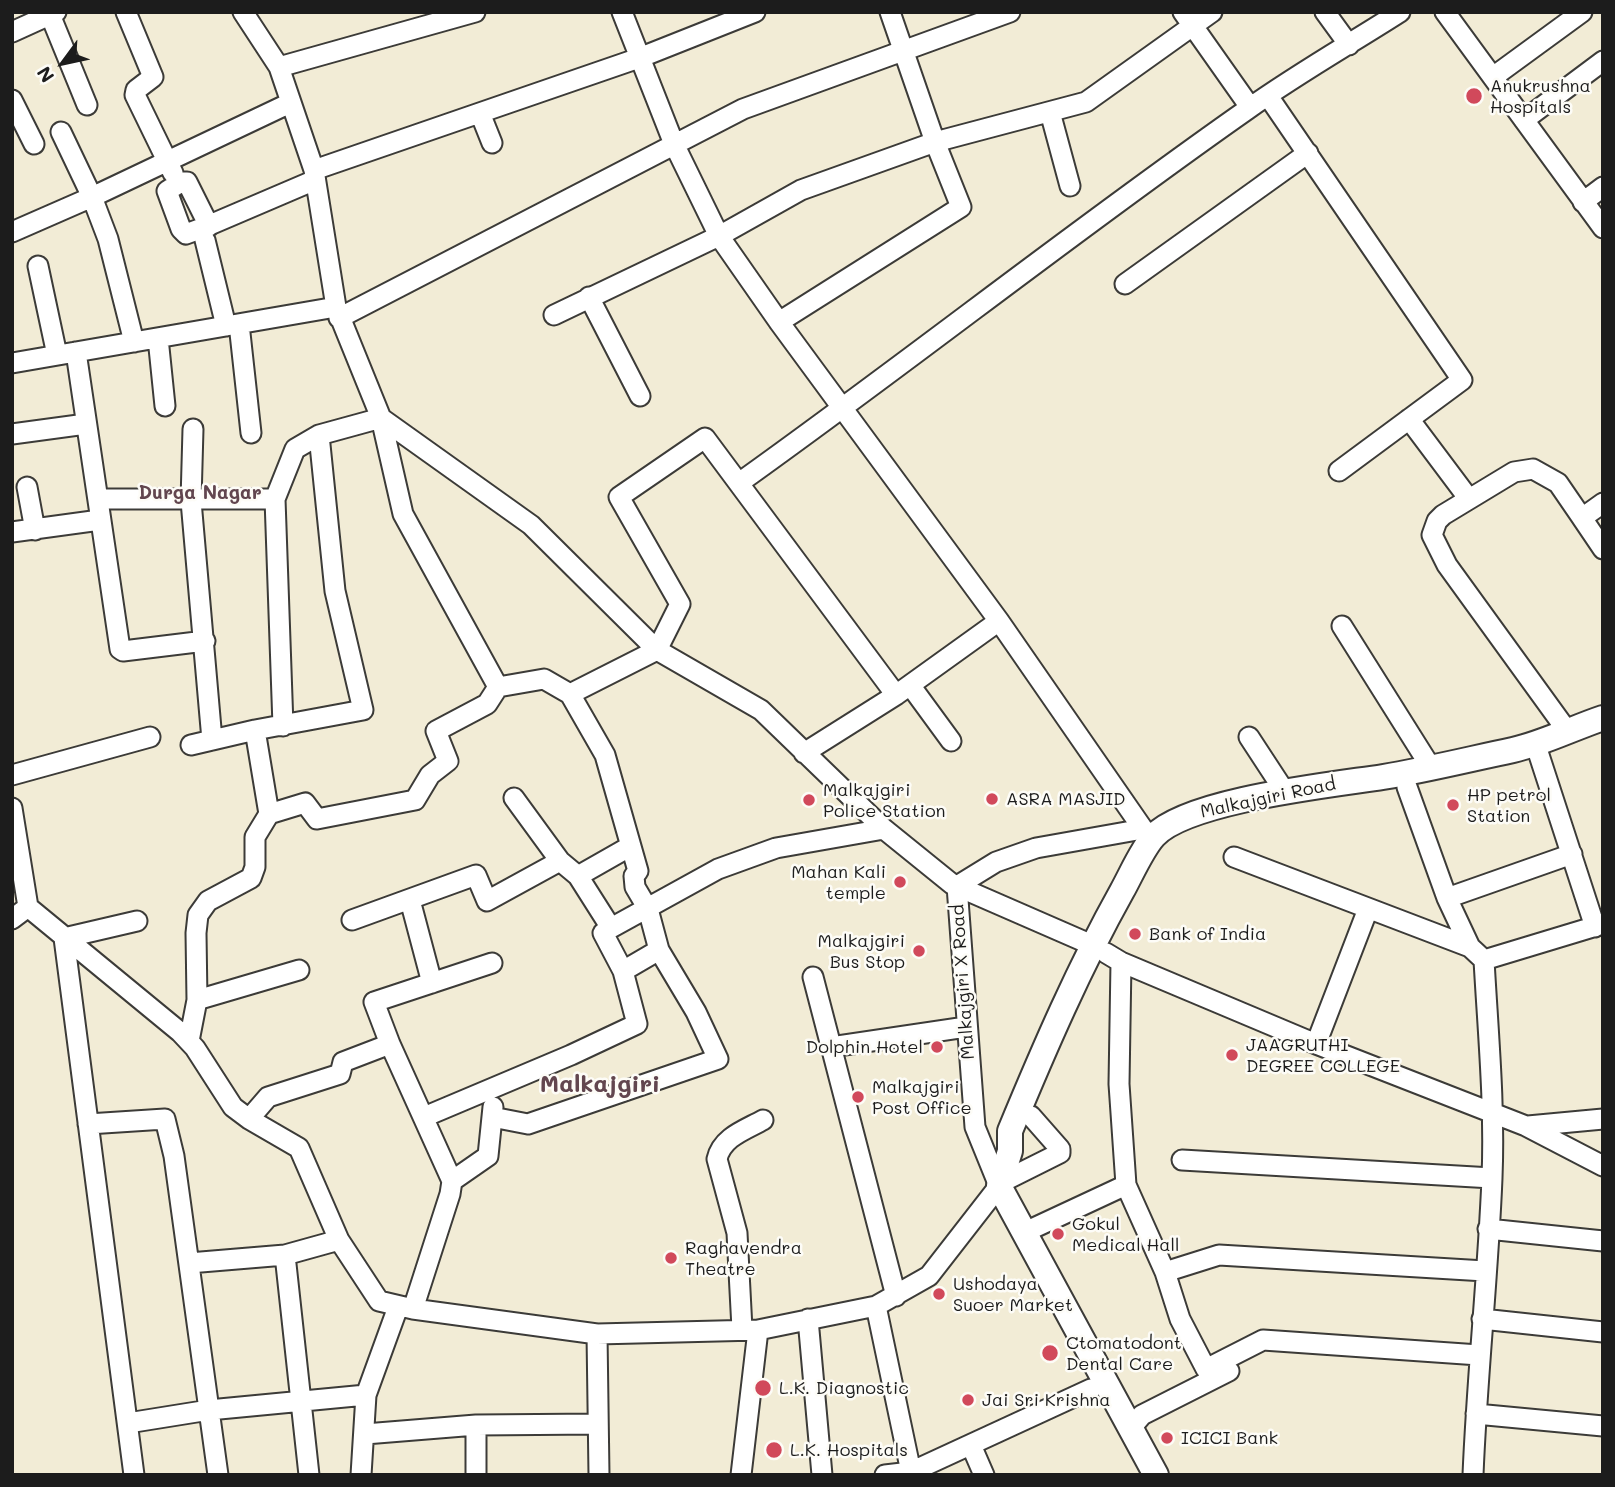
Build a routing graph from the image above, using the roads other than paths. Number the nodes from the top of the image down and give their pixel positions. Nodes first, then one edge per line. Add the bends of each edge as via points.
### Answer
1 (126, 12) edge
2 (243, 12) edge
3 (475, 12) edge
4 (622, 12) edge
5 (755, 12) edge
6 (890, 12) edge
7 (1010, 12) edge
8 (1212, 12) edge
9 (1325, 12) edge
10 (1400, 12) edge
11 (1445, 12) edge
12 (1582, 12) edge
13 (51, 13) edge
14 (1189, 19) edge
15 (12, 32) edge
16 (1349, 45) junction
17 (903, 51) junction
18 (639, 58) junction
19 (1603, 61) edge
20 (279, 67) junction
21 (1493, 77) junction
22 (1268, 96) junction
23 (12, 100) edge
24 (290, 103) junction
25 (87, 105) dead end
26 (1250, 107) junction
27 (1050, 112) junction
28 (480, 113) junction
29 (1524, 120) junction
30 (61, 132) dead end
31 (935, 142) junction
32 (492, 143) dead end
33 (34, 144) dead end
34 (674, 144) junction
35 (1308, 153) junction
36 (168, 162) junction
37 (314, 175) junction
38 (177, 185) junction
39 (1070, 186) dead end
40 (1603, 187) edge
41 (92, 197) junction
42 (1583, 202) junction
43 (1603, 228) edge
44 (12, 232) edge
45 (207, 233) junction
46 (719, 236) junction
47 (38, 266) dead end
48 (1125, 284) dead end
49 (589, 297) junction
50 (337, 312) junction
51 (554, 315) dead end
52 (779, 322) junction
53 (232, 325) junction
54 (158, 338) junction
55 (134, 342) junction
56 (76, 352) junction
57 (57, 355) junction
58 (13, 361) edge
59 (640, 396) dead end
60 (165, 407) dead end
61 (845, 408) junction
62 (381, 418) junction
63 (1409, 419) junction
64 (86, 424) junction
65 (193, 429) dead end
66 (251, 433) dead end
67 (12, 434) edge
68 (319, 435) junction
69 (1339, 471) dead end
70 (739, 483) junction
71 (27, 487) dead end
72 (99, 499) junction
73 (275, 499) junction
74 (1469, 499) junction
75 (191, 501) junction
76 (1603, 503) edge
77 (1582, 518) junction
78 (100, 520) junction
79 (35, 530) junction
80 (12, 532) edge
81 (1603, 549) edge
82 (999, 621) junction
83 (1342, 626) dead end
84 (205, 641) junction
85 (657, 650) junction
86 (498, 687) junction
87 (903, 690) junction
88 (570, 694) junction
89 (1603, 718) edge
90 (283, 726) junction
91 (255, 730) junction
92 (1568, 732) junction
93 (1603, 736) edge
94 (150, 737) dead end
95 (1249, 737) dead end
96 (212, 740) junction
97 (951, 741) dead end
98 (191, 745) dead end
99 (804, 753) junction
100 (1539, 755) junction
101 (1430, 766) junction
102 (12, 775) edge
103 (1407, 788) junction
104 (1284, 792) junction
105 (514, 798) dead end
106 (12, 808) edge
107 (269, 814) junction
108 (884, 829) junction
109 (1153, 836) junction
110 (629, 847) junction
111 (1572, 854) junction
112 (1234, 857) dead end
113 (560, 861) junction
114 (578, 876) junction
115 (957, 886) junction
116 (1447, 898) junction
117 (410, 900) junction
118 (28, 907) junction
119 (648, 909) junction
120 (1368, 909) junction
121 (12, 919) edge
122 (352, 920) dead end
123 (137, 921) dead end
124 (1599, 925) edge
125 (611, 928) junction
126 (64, 938) junction
127 (659, 950) junction
128 (1106, 953) junction
129 (1477, 954) junction
130 (492, 963) dead end
131 (299, 970) dead end
132 (623, 971) junction
133 (813, 977) dead end
134 (432, 984) junction
135 (197, 1000) junction
136 (966, 1027) junction
137 (189, 1041) junction
138 (390, 1044) junction
139 (1316, 1044) junction
140 (831, 1047) junction
141 (494, 1088) junction
142 (1493, 1112) junction
143 (424, 1116) junction
144 (1031, 1116) junction
145 (492, 1117) junction
146 (250, 1119) junction
147 (1603, 1119) edge
148 (763, 1120) dead end
149 (88, 1124) junction
150 (1527, 1126) junction
151 (1010, 1151) junction
152 (1182, 1160) dead end
153 (1603, 1166) edge
154 (1492, 1178) junction
155 (452, 1181) junction
156 (999, 1184) junction
157 (1126, 1185) junction
158 (1488, 1229) junction
159 (1023, 1233) junction
160 (339, 1240) junction
161 (1603, 1241) edge
162 (285, 1255) junction
163 (189, 1264) junction
164 (1485, 1271) junction
165 (1165, 1272) junction
166 (896, 1296) junction
167 (876, 1306) junction
168 (1063, 1307) junction
169 (405, 1308) junction
170 (1482, 1319) junction
171 (808, 1320) junction
172 (750, 1329) junction
173 (1603, 1332) edge
174 (597, 1334) junction
175 (1479, 1354) junction
176 (1234, 1369) dead end
177 (1091, 1389) junction
178 (366, 1395) junction
179 (301, 1400) junction
180 (209, 1410) junction
181 (1476, 1414) junction
182 (128, 1423) junction
183 (598, 1424) junction
184 (476, 1425) junction
185 (1603, 1426) edge
186 (1131, 1428) junction
187 (365, 1434) junction
188 (971, 1445) junction
189 (911, 1473) edge
190 (134, 1475) edge
191 (218, 1475) edge
192 (309, 1475) edge
193 (361, 1475) edge
194 (476, 1475) edge
195 (599, 1475) edge
196 (741, 1475) edge
197 (822, 1475) edge
198 (885, 1475) edge
199 (984, 1475) edge
200 (1139, 1475) edge
201 (1156, 1475) edge
202 (1474, 1475) edge

1 - 36 street via 153,74 135,95
2 - 20 street
3 - 20 street
4 - 18 street
5 - 18 street
6 - 17 street
7 - 17 street
8 - 14 street
9 - 16 street
10 - 16 street
11 - 21 street
12 - 21 street
13 - 15 street
13 - 25 street
14 - 26 street
14 - 27 street via 1086,102
16 - 22 street
17 - 31 street
17 - 34 street via 743,109
18 - 28 street
18 - 34 street
19 - 29 street
20 - 24 street
21 - 29 street
22 - 26 street
22 - 35 street
23 - 33 street
24 - 36 street
24 - 37 street
26 - 61 street
27 - 31 street
27 - 39 street
28 - 32 street
28 - 37 street
29 - 42 street
30 - 41 street
31 - 46 street via 801,190
31 - 52 street via 961,207
34 - 46 street
34 - 50 street
35 - 48 street
35 - 63 street via 1462,380
36 - 38 street
36 - 41 street
37 - 45 street
37 - 50 street
38 - 45 street via 190,184
38 - 45 street via 167,193 183,232
40 - 42 street
41 - 44 street
41 - 55 street via 111,248
42 - 43 street
45 - 53 street
46 - 49 street
46 - 52 street
47 - 57 street
49 - 51 street
49 - 59 street
50 - 53 street
50 - 62 street
52 - 61 street
53 - 54 street
53 - 66 street
54 - 55 street
54 - 60 street
55 - 56 street
56 - 57 street
56 - 64 street
57 - 58 street
61 - 70 street
61 - 82 street
62 - 68 street
62 - 85 street via 531,525
62 - 86 street via 403,514
63 - 69 street
63 - 74 street
64 - 67 street
64 - 72 street
65 - 75 street
68 - 73 street via 295,449
68 - 90 street via 335,591 363,710
70 - 85 street via 705,438 619,497 680,604
70 - 87 street
71 - 79 street
72 - 75 street
72 - 78 street
73 - 75 street
73 - 90 street
74 - 77 street via 1514,472 1534,469 1558,483
74 - 92 street via 1437,521 1432,535 1447,565
75 - 84 street
76 - 77 street
77 - 81 street
78 - 79 street
78 - 84 street via 120,649
79 - 80 street
82 - 87 street
82 - 109 street
83 - 101 street
84 - 96 street
85 - 88 street
85 - 99 street via 761,710
86 - 88 street via 544,679
86 - 107 street via 487,704 436,731 448,761 430,775 415,800 317,818 305,803
87 - 97 street
87 - 99 street
88 - 110 street via 605,755
89 - 92 main road, Malkajgiri Road
90 - 91 street
91 - 96 street
91 - 107 street
92 - 101 main road, Malkajgiri Road via 1517,749
93 - 100 main road, Malkajgiri Road
94 - 102 street
95 - 104 street
96 - 98 street
99 - 108 street
100 - 103 main road, Malkajgiri Road
100 - 111 street
101 - 104 main road, Malkajgiri Road
103 - 109 main road, Malkajgiri Road via 1287,806
103 - 116 street
104 - 109 main road, Malkajgiri Road via 1195,813 1173,821
105 - 113 street
106 - 118 street
107 - 135 street via 256,837 251,878 208,901 198,915
108 - 115 street
108 - 119 street via 776,848 718,869
109 - 115 street, Malkajgiri X Road via 1036,848 996,862
109 - 128 main road, Malkajgiri Road via 1156,852
110 - 114 street
110 - 119 street via 638,871 635,887
111 - 116 street
111 - 124 street
112 - 120 street
113 - 114 street
113 - 117 street via 487,901 476,875
114 - 125 street
115 - 128 street
115 - 136 street, Malkajgiri X Road
116 - 129 street
117 - 122 street
117 - 134 street
118 - 121 street
118 - 126 street
119 - 125 street
119 - 127 street
120 - 129 street
120 - 139 street
123 - 126 street
124 - 129 street
125 - 132 street via 603,933
126 - 137 street
126 - 149 street
127 - 132 street
127 - 145 street via 718,1059 527,1124
128 - 139 street
128 - 144 main road, Malkajgiri Road
128 - 151 main road, Malkajgiri Road via 1068,994 1010,1131
128 - 157 street
129 - 142 street
130 - 134 street
131 - 135 street
132 - 141 street via 637,1024
133 - 140 street
134 - 138 street via 374,1002
135 - 137 street
136 - 140 street
136 - 156 street, Malkajgiri X Road via 975,1127
137 - 146 street via 224,1096
138 - 143 street
138 - 146 street via 343,1062 340,1074 268,1097
139 - 142 street
140 - 166 street
141 - 143 street
141 - 145 street
142 - 150 street
142 - 154 street
143 - 155 street
144 - 151 main road, Malkajgiri Road via 1023,1139
144 - 156 street via 1060,1153
145 - 155 street via 488,1156
146 - 160 street via 299,1148
147 - 150 street
148 - 172 street via 726,1140 717,1159 737,1233
149 - 163 street via 166,1118
149 - 182 street
150 - 153 street
151 - 156 main road, Malkajgiri Road
152 - 154 street
154 - 158 street
155 - 169 street
156 - 159 main road
156 - 166 street via 929,1276
157 - 159 street
157 - 165 street
158 - 161 street
158 - 164 street
159 - 168 main road
160 - 162 street
160 - 169 street via 379,1301
162 - 163 street
162 - 179 street
163 - 180 street
164 - 165 street via 1219,1255
164 - 170 street
165 - 175 street via 1180,1319 1206,1369 1263,1340
166 - 167 street
167 - 171 street
167 - 189 street
168 - 177 main road
168 - 186 main road
169 - 174 street
169 - 178 street
170 - 173 street
170 - 175 street
171 - 172 street
171 - 197 street
172 - 174 street
172 - 196 street
174 - 183 street
175 - 181 street
176 - 186 street via 1142,1415
177 - 188 street
177 - 200 main road
178 - 179 street
178 - 187 street
179 - 180 street
179 - 192 street
180 - 182 street
180 - 191 street
181 - 185 street
181 - 202 street
182 - 190 street
183 - 184 street
183 - 195 street
184 - 187 street
184 - 194 street
186 - 201 main road
187 - 193 street
188 - 189 street
188 - 199 street
189 - 198 street

